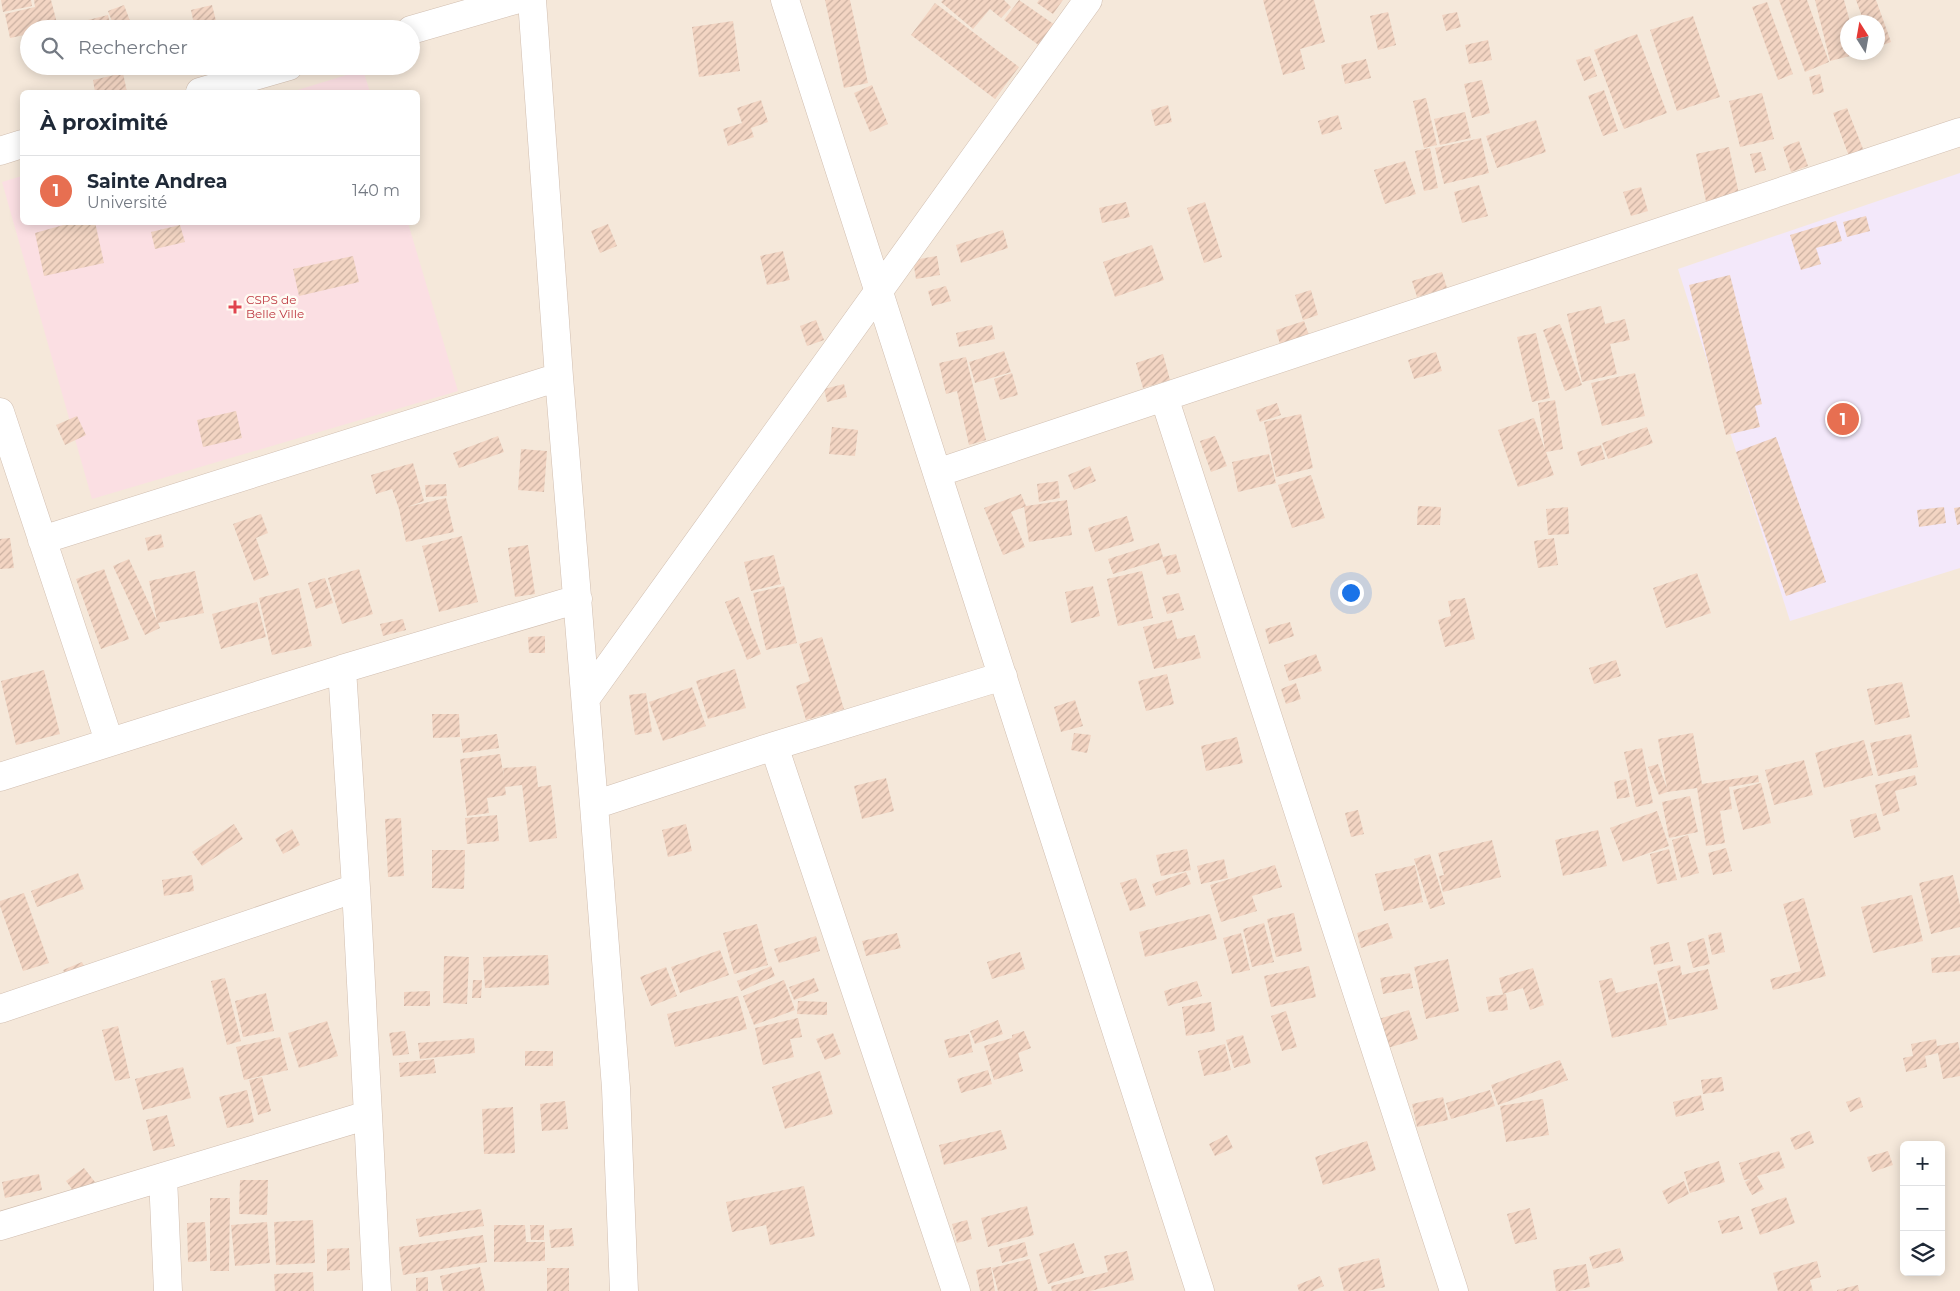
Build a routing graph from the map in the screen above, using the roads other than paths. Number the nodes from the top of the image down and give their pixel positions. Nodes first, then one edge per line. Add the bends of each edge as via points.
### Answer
1 (515, 0) edge
2 (532, 0) edge
3 (786, 0) edge
4 (1088, 0) edge
5 (420, 27) edge
6 (258, 75) edge
7 (207, 90) edge
8 (1960, 132) edge
9 (20, 145) edge
10 (0, 151) edge
11 (879, 290) junction
12 (559, 377) junction
13 (1164, 397) junction
14 (0, 412) edge
15 (937, 473) junction
16 (42, 540) junction
17 (578, 599) junction
18 (342, 669) junction
19 (1003, 676) junction
20 (586, 698) junction
21 (109, 741) junction
22 (774, 746) junction
23 (0, 777) edge
24 (594, 805) junction
25 (356, 888) junction
26 (0, 1009) edge
27 (368, 1115) junction
28 (163, 1177) junction
29 (0, 1226) edge
30 (168, 1291) edge
31 (377, 1291) edge
32 (624, 1291) edge
33 (956, 1291) edge
34 (1200, 1291) edge
35 (1454, 1291) edge

1 - 5 street
2 - 12 street
3 - 11 street
4 - 11 street
6 - 7 street
8 - 13 street
9 - 10 street
11 - 15 street
11 - 20 street
12 - 16 street
12 - 17 street
13 - 15 street
13 - 35 street
14 - 16 street
15 - 19 street
16 - 21 street
17 - 18 street
17 - 20 street
18 - 21 street
18 - 25 street
19 - 22 street
19 - 34 street
20 - 24 street
21 - 23 street
22 - 24 street
22 - 33 street
24 - 32 street via 616,1088
25 - 26 street
25 - 27 street
27 - 28 street
27 - 31 street
28 - 29 street
28 - 30 street

